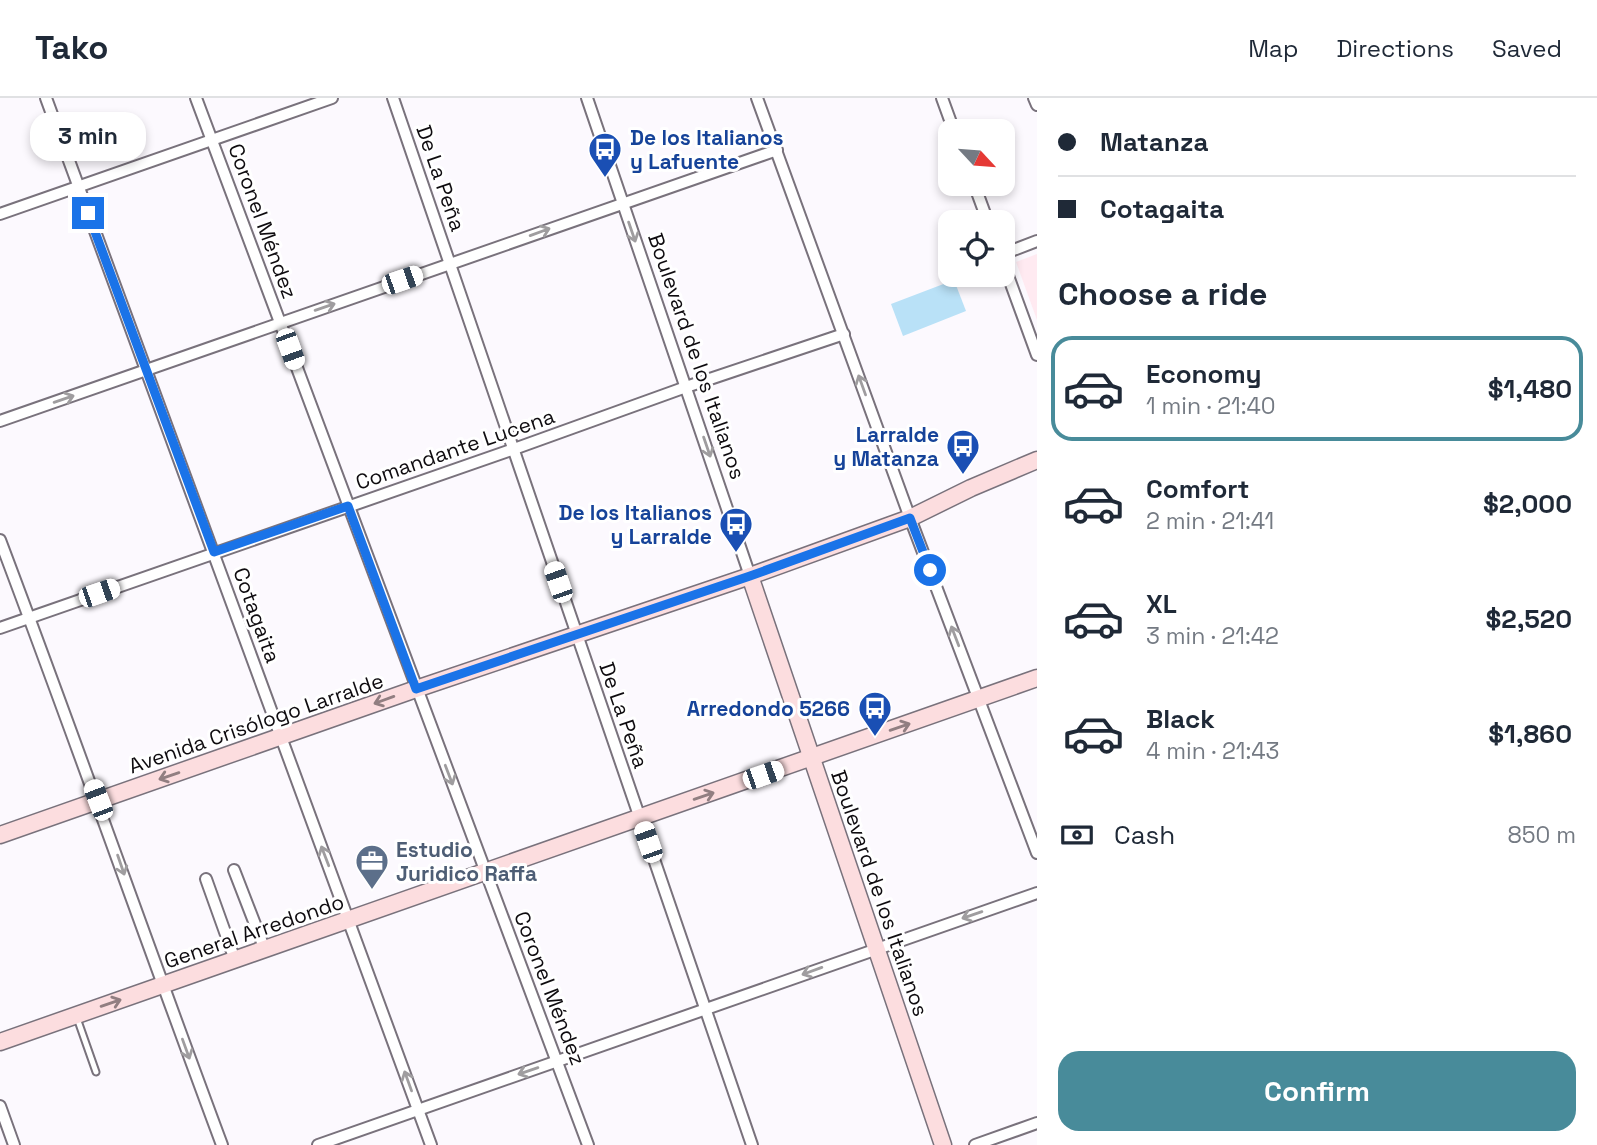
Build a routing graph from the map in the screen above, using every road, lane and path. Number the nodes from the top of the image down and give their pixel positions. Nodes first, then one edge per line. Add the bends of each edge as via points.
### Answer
1 (46, 98) edge
2 (196, 98) edge
3 (332, 98) edge
4 (393, 98) edge
5 (587, 98) edge
6 (757, 98) edge
7 (942, 98) edge
8 (1034, 98) edge
9 (1037, 105) edge
10 (950, 119) edge
11 (212, 140) junction
12 (777, 150) junction
13 (78, 187) junction
14 (622, 203) junction
15 (0, 214) edge
16 (1037, 241) edge
17 (1015, 249) edge
18 (451, 264) junction
19 (1012, 287) edge
20 (280, 322) junction
21 (844, 334) junction
22 (1037, 355) edge
23 (146, 370) junction
24 (686, 387) junction
25 (0, 421) edge
26 (514, 449) junction
27 (1037, 460) edge
28 (348, 506) junction
29 (910, 518) junction
30 (0, 540) edge
31 (214, 552) junction
32 (750, 576) junction
33 (29, 617) junction
34 (0, 628) edge
35 (576, 635) junction
36 (1037, 678) edge
37 (416, 689) junction
38 (979, 700) junction
39 (281, 737) junction
40 (813, 758) junction
41 (98, 800) junction
42 (640, 818) junction
43 (0, 835) edge
44 (1037, 853) edge
45 (234, 870) dead end
46 (486, 872) junction
47 (206, 879) dead end
48 (1037, 893) edge
49 (349, 920) junction
50 (876, 949) junction
51 (265, 950) junction
52 (235, 960) junction
53 (163, 985) junction
54 (706, 1009) junction
55 (76, 1015) junction
56 (0, 1042) edge
57 (557, 1061) junction
58 (96, 1072) dead end
59 (0, 1106) edge
60 (418, 1110) junction
61 (1037, 1123) edge
62 (14, 1145) edge
63 (222, 1145) edge
64 (318, 1145) edge
65 (431, 1145) edge
66 (589, 1145) edge
67 (752, 1145) edge
68 (943, 1145) edge
69 (975, 1145) edge

1 - 13 street, Cotagaita
2 - 11 street, Coronel Méndez
3 - 11 street
4 - 18 street, De La Peña
5 - 14 street, Boulevard de los Italianos
6 - 12 street
7 - 10 street
8 - 9 street
11 - 13 street
11 - 20 street, Coronel Méndez
12 - 14 street
12 - 21 street
13 - 15 street
13 - 23 street, Cotagaita
18 -> 14 street
14 -> 24 street, Boulevard de los Italianos
16 - 17 street
20 -> 18 street
18 - 26 street, De La Peña
19 - 22 street
20 - 23 street
20 - 28 street, Coronel Méndez
21 - 24 street, Comandante Lucena
29 -> 21 street
25 -> 23 street
23 - 31 street, Cotagaita
24 - 26 street, Comandante Lucena
24 -> 32 street, Boulevard de los Italianos
26 - 28 street, Comandante Lucena
26 - 35 street, De La Peña
27 - 29 street, Avenida Crisólogo Larralde
28 - 31 street, Comandante Lucena
28 - 37 street, Coronel Méndez
29 - 32 street, Avenida Crisólogo Larralde
38 -> 29 street
30 - 33 street
31 - 33 street, Comandante Lucena
31 - 39 street, Cotagaita
32 - 35 street, Avenida Crisólogo Larralde
32 - 40 street, Boulevard de los Italianos
33 - 34 street, Comandante Lucena
33 - 41 street
35 - 37 street, Avenida Crisólogo Larralde
35 - 42 street, De La Peña
36 - 38 street, General Arredondo
37 -> 39 street, Avenida Crisólogo Larralde
37 -> 46 street, Coronel Méndez
40 -> 38 street, General Arredondo
38 - 44 street
39 -> 41 street, Avenida Crisólogo Larralde
49 -> 39 street, Cotagaita
42 -> 40 street, General Arredondo
40 - 50 street, Boulevard de los Italianos
41 - 43 street, Avenida Crisólogo Larralde
41 -> 53 street
42 - 46 street, General Arredondo
42 - 54 street, De La Peña
45 - 51 street
46 - 49 street, General Arredondo
46 - 57 street, Coronel Méndez
47 - 52 street
48 -> 50 street
49 - 51 street, General Arredondo
60 -> 49 street, Cotagaita
50 -> 54 street
50 - 68 street, Boulevard de los Italianos
51 - 52 street, General Arredondo
52 - 53 street, General Arredondo
55 -> 53 street, General Arredondo
53 -> 63 street
54 - 57 street
54 - 67 street, De La Peña
55 - 56 street, General Arredondo
55 - 58 lane
57 -> 60 street
57 - 66 street, Coronel Méndez
59 - 62 street
60 - 64 street
60 - 65 street, Cotagaita
61 - 69 street

